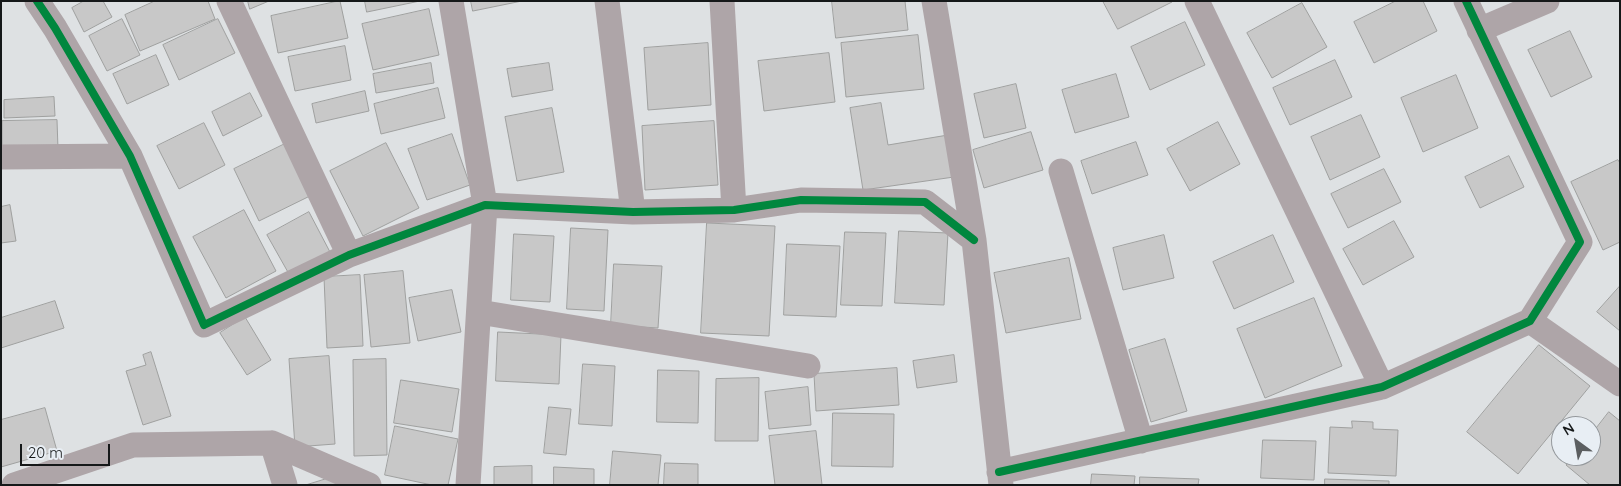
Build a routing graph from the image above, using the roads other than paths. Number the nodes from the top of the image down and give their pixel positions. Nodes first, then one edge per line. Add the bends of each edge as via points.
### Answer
1 (37, 1) edge
2 (229, 1) edge
3 (452, 1) edge
4 (607, 1) edge
5 (722, 1) edge
6 (934, 1) edge
7 (1197, 1) edge
8 (1466, 1) edge
9 (1547, 1) edge
10 (1479, 30) junction
11 (130, 156) junction
12 (1, 157) edge
13 (1061, 172) dead end
14 (485, 205) junction
15 (734, 210) junction
16 (633, 212) junction
17 (974, 240) junction
18 (349, 255) junction
19 (478, 312) junction
20 (1530, 321) junction
21 (808, 366) dead end
22 (1620, 384) edge
23 (1382, 387) junction
24 (1140, 441) junction
25 (272, 442) junction
26 (1000, 478) edge
27 (49, 479) edge
28 (14, 485) edge
29 (285, 485) edge
30 (369, 485) edge
31 (468, 485) edge

1 - 11 street
2 - 18 street
3 - 14 street
4 - 16 street
5 - 15 street
6 - 17 street
7 - 23 street
8 - 10 street
9 - 10 street
10 - 20 street via 1580,242
11 - 12 street
11 - 18 street via 204,325
13 - 24 street
14 - 16 street
14 - 18 street
14 - 19 street
15 - 16 street
15 - 17 street via 801,200 925,202
17 - 26 street
19 - 21 street
19 - 31 street
20 - 22 street
20 - 23 street
23 - 24 street
24 - 26 street
25 - 27 street via 133,445
25 - 29 street
25 - 30 street
27 - 28 street

